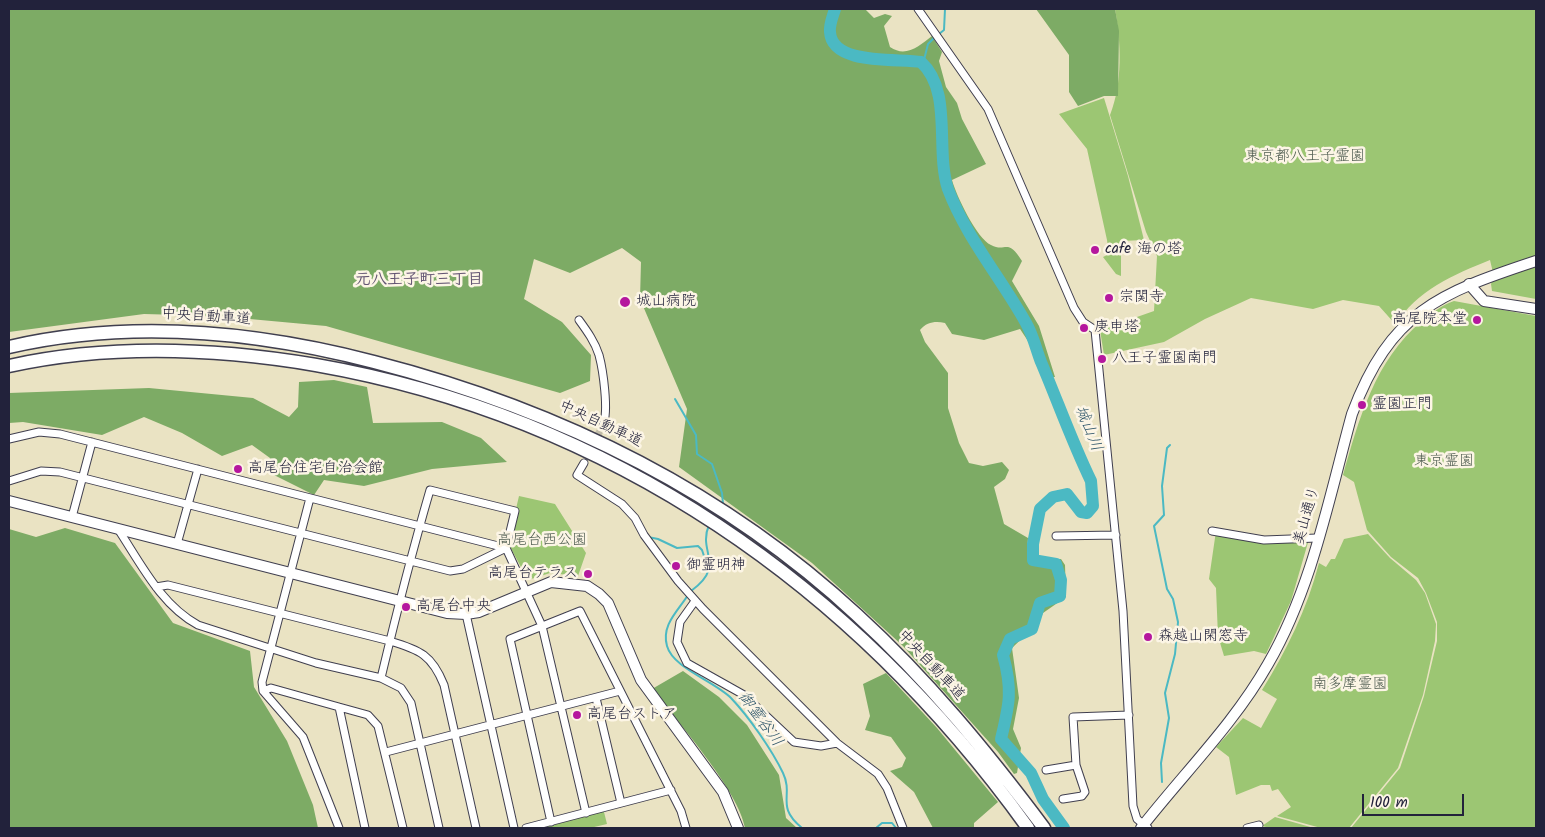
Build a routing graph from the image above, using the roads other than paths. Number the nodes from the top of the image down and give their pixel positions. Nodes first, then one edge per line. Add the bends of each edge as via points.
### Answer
1 (918, 9) edge
2 (1536, 261) edge
3 (1469, 284) junction
4 (1536, 309) edge
5 (579, 320) dead end
6 (9, 347) edge
7 (9, 366) edge
8 (602, 425) tunnel mouth
9 (9, 439) edge
10 (92, 442) junction
11 (584, 463) tunnel mouth
12 (198, 469) junction
13 (82, 478) junction
14 (9, 481) edge
15 (310, 498) junction
16 (9, 501) edge
17 (188, 504) junction
18 (72, 517) junction
19 (419, 526) junction
20 (118, 529) junction
21 (1212, 530) dead end
22 (301, 534) junction
23 (1116, 535) junction
24 (1056, 536) dead end
25 (1318, 538) junction
26 (177, 544) junction
27 (506, 548) junction
28 (411, 561) junction
29 (291, 574) junction
30 (156, 587) junction
31 (527, 590) junction
32 (691, 597) junction
33 (400, 602) junction
34 (281, 614) junction
35 (466, 614) junction
36 (542, 626) junction
37 (390, 641) junction
38 (271, 649) junction
39 (381, 678) junction
40 (263, 691) junction
41 (620, 691) junction
42 (596, 698) junction
43 (562, 706) junction
44 (339, 707) junction
45 (1129, 715) junction
46 (526, 716) junction
47 (491, 726) junction
48 (456, 735) junction
49 (837, 743) junction
50 (420, 744) junction
51 (386, 752) junction
52 (1076, 765) junction
53 (1046, 770) dead end
54 (671, 790) junction
55 (1063, 799) dead end
56 (621, 804) junction
57 (586, 812) junction
58 (550, 822) junction
59 (1259, 825) dead end
60 (1144, 827) edge
61 (339, 828) edge
62 (365, 828) edge
63 (402, 828) edge
64 (439, 828) edge
65 (476, 828) edge
66 (514, 828) edge
67 (526, 828) edge
68 (684, 828) edge
69 (738, 828) edge
70 (903, 828) edge
71 (1028, 828) edge
72 (1044, 828) edge
73 (1155, 828) edge
74 (1246, 828) edge

1 - 23 street via 988,108 1074,308 1083,322 1095,330
2 - 3 street, 美山通り
3 - 4 street via 1484,301
3 - 25 street, 美山通り via 1418,314 1396,334 1370,371 1352,414
5 - 8 street via 599,356 606,412
6 - 72 highway, 中央自動車道 via 61,338 152,331 240,336 342,354 472,390 570,427 712,503 812,576 897,653 947,706
7 - 71 highway, 中央自動車道 via 97,353 201,352 260,357 348,371 440,394 542,430 601,456 705,515 810,592 921,696 970,752
9 - 10 street via 39,432
10 - 12 street
10 - 13 street
11 - 32 street via 577,475 622,504
12 - 15 street
12 - 17 street
13 - 14 street via 46,470
13 - 17 street
13 - 18 street
15 - 19 street
15 - 22 street
16 - 18 street
17 - 22 street
17 - 26 street
18 - 20 street
19 - 27 street
19 - 27 street via 430,490 514,511
19 - 28 street
20 - 26 street
20 - 30 street
21 - 25 street via 1264,540
22 - 28 street
22 - 29 street
23 - 24 street
23 - 45 street
25 - 60 street, 美山通り via 1295,607 1268,666 1236,712
26 - 29 street
27 - 28 street via 463,569 450,571
27 - 31 street
28 - 33 street
29 - 33 street
29 - 34 street
30 - 34 street via 168,585
30 - 38 street via 168,603 198,625
31 - 35 street via 490,608
31 - 36 street
31 - 69 street via 551,582 574,583 587,586 608,603 641,680 723,792
32 - 49 street
32 - 49 street via 680,622 678,642 687,663 744,695 794,742 820,746
33 - 35 street
33 - 37 street
34 - 37 street
34 - 38 street
35 - 47 street
36 - 41 street via 580,611
36 - 43 street
36 - 46 street via 510,639
37 - 39 street
37 - 48 street via 413,648 435,664 444,685
38 - 39 street
38 - 40 street via 262,682
39 - 50 street via 392,682 406,694
40 - 44 street via 271,688
40 - 61 street via 303,737
41 - 42 street
41 - 54 street
42 - 43 street
42 - 56 street
43 - 46 street
43 - 57 street
44 - 51 street via 373,718 382,734
44 - 62 street
45 - 52 street via 1073,717
45 - 60 street via 1133,806
46 - 47 street
46 - 58 street
47 - 48 street
47 - 66 street
48 - 50 street
48 - 65 street
49 - 70 street via 884,780
50 - 51 street
50 - 64 street
51 - 63 street
52 - 53 street
52 - 55 street via 1086,792 1082,796
54 - 56 street
54 - 68 street
56 - 57 street
57 - 58 street
58 - 67 street
59 - 74 street
60 - 73 street

